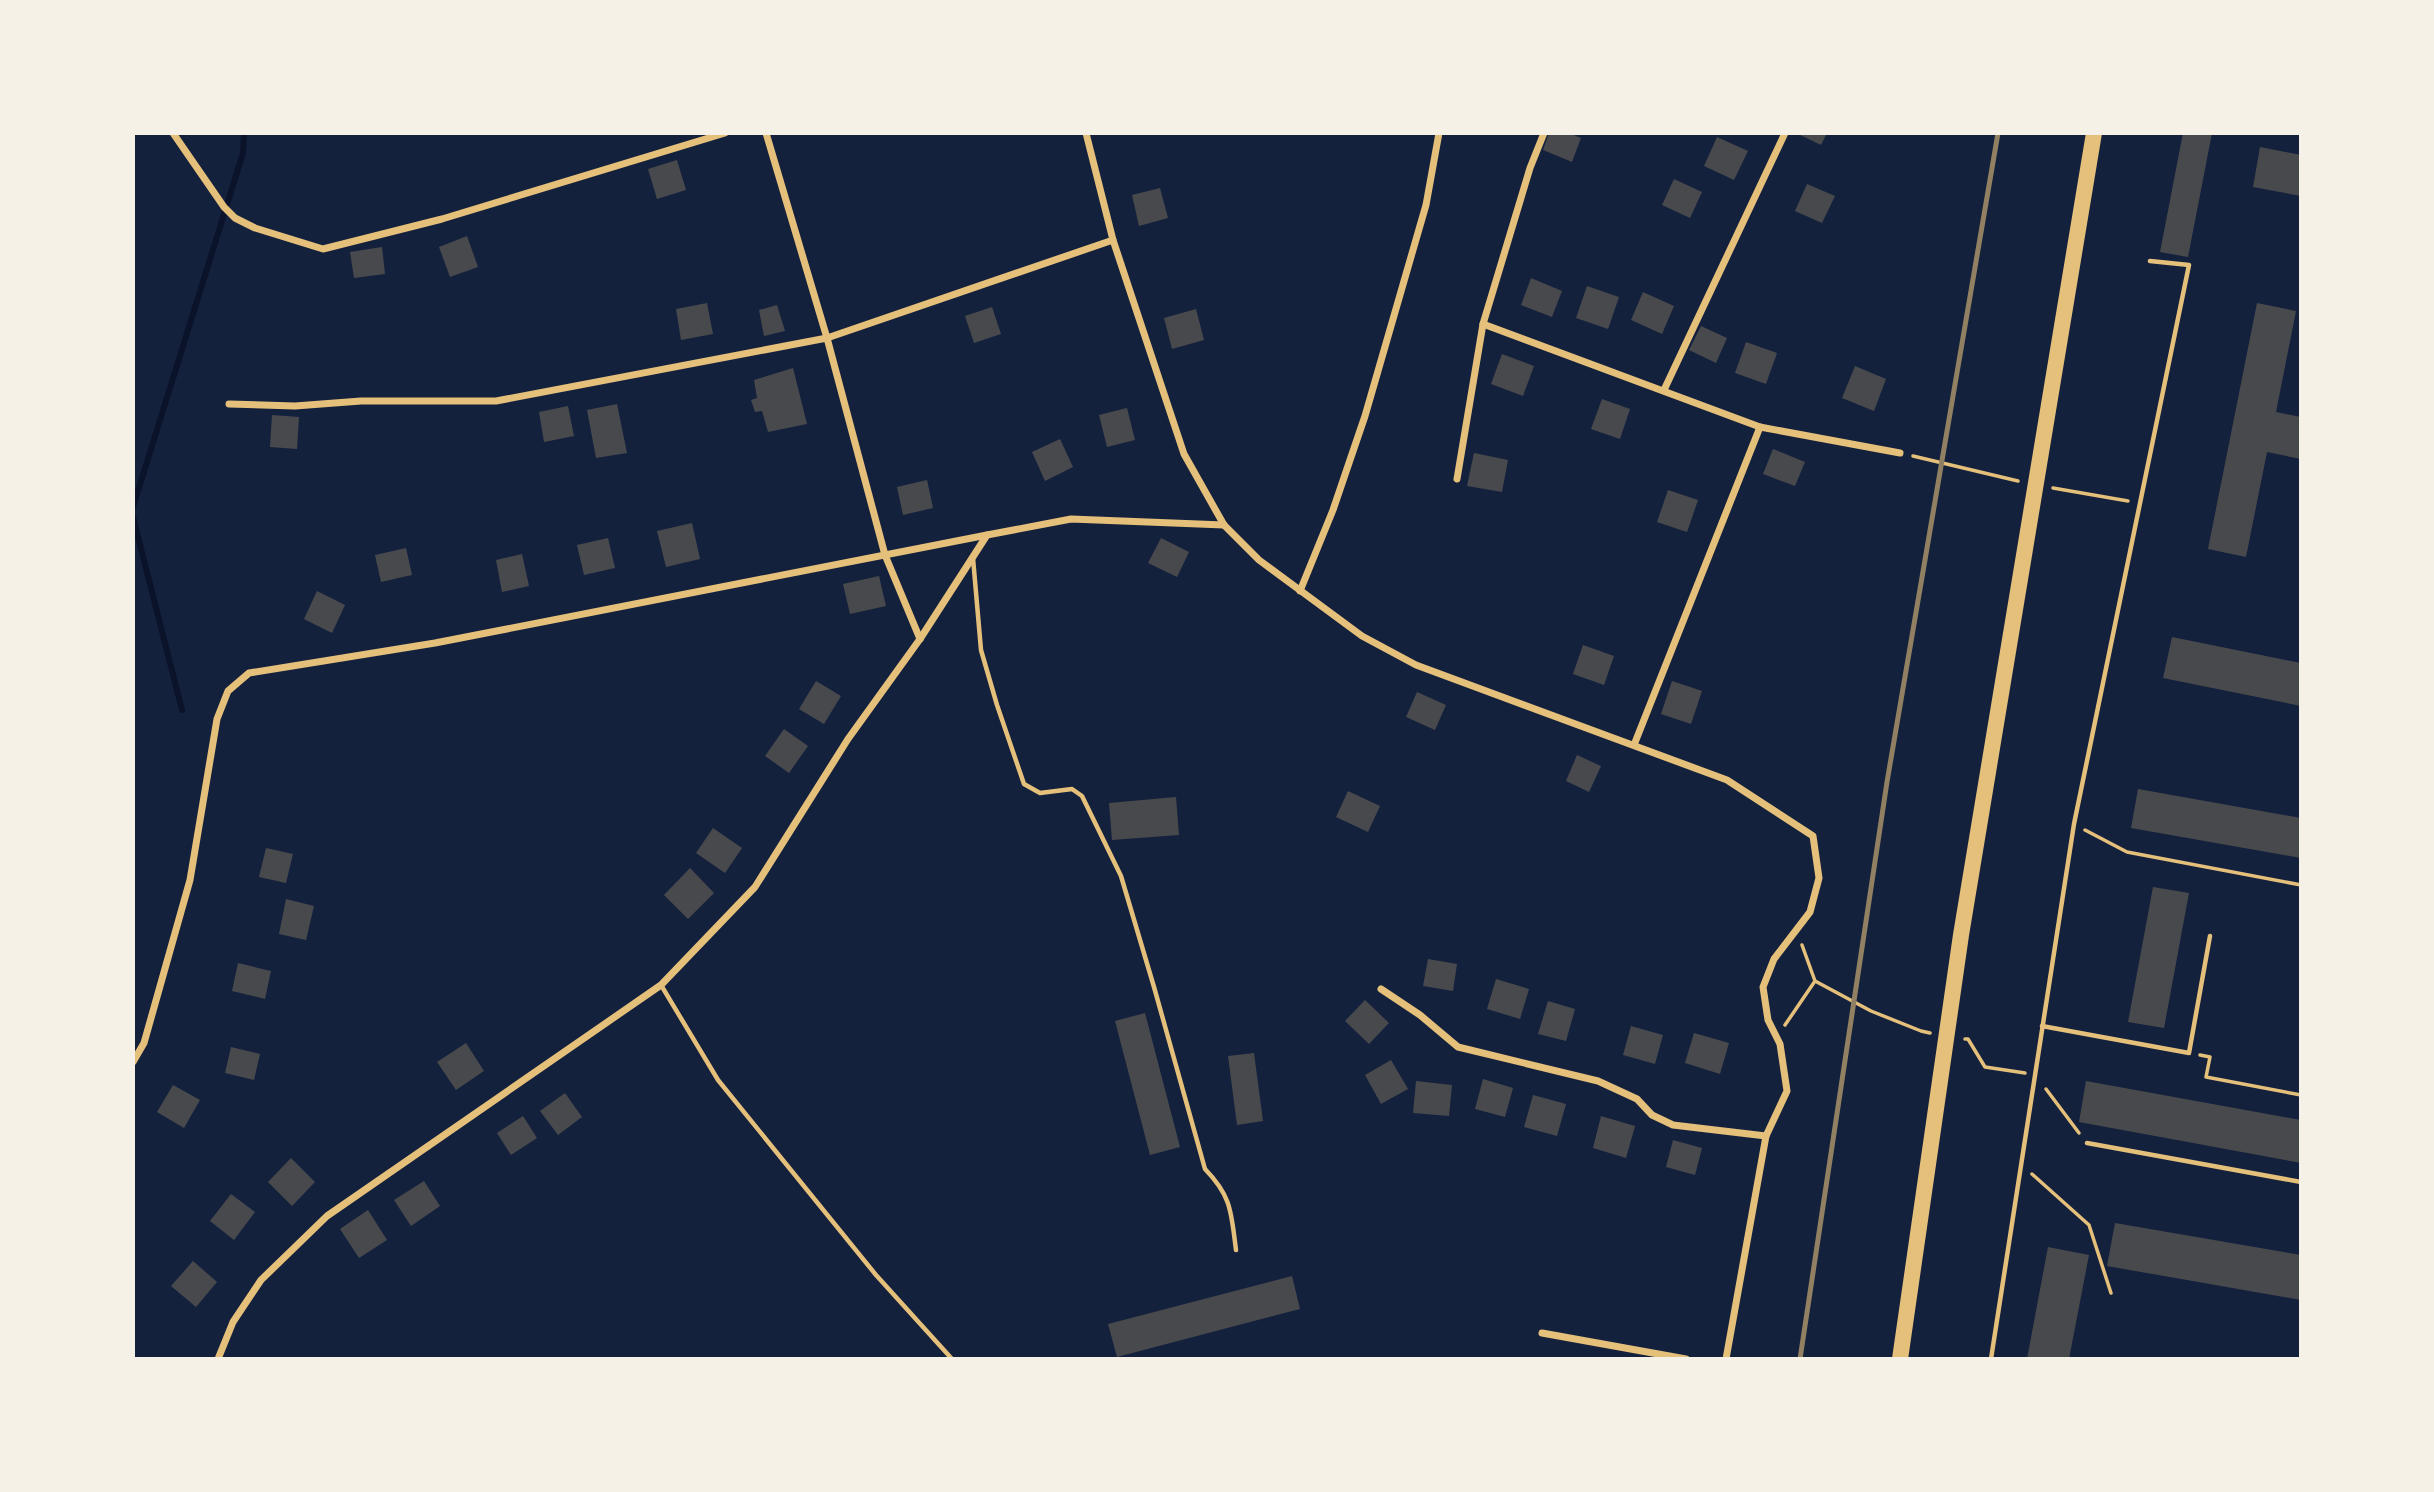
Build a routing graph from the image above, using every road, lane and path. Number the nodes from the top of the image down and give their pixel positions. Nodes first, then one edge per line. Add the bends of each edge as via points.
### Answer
1 (173, 133) edge
2 (725, 133) edge
3 (766, 133) edge
4 (1086, 133) edge
5 (1439, 133) edge
6 (1544, 133) edge
7 (1785, 133) edge
8 (2094, 133) edge
9 (1113, 240) junction
10 (2150, 261) dead end
11 (1483, 324) junction
12 (827, 338) junction
13 (1664, 390) junction
14 (229, 404) dead end
15 (1760, 428) junction
16 (1900, 453) dead end
17 (1457, 479) dead end
18 (1224, 525) junction
19 (987, 535) junction
20 (885, 555) junction
21 (973, 557) junction
22 (1300, 591) junction
23 (920, 639) junction
24 (1634, 745) junction
25 (2074, 824) junction
26 (2301, 885) edge
27 (1796, 930) junction
28 (2210, 936) dead end
29 (662, 985) junction
30 (1381, 989) dead end
31 (2042, 1026) junction
32 (1777, 1038) junction
33 (2189, 1053) junction
34 (133, 1062) edge
35 (2301, 1095) edge
36 (1766, 1136) junction
37 (2087, 1143) dead end
38 (2021, 1165) junction
39 (2301, 1182) edge
40 (1236, 1250) dead end
41 (2111, 1293) dead end
42 (1542, 1333) dead end
43 (218, 1359) edge
44 (952, 1359) edge
45 (1686, 1359) edge
46 (1727, 1359) edge
47 (1900, 1359) edge
48 (1991, 1359) edge

1 - 2 street via 235,218 323,249 442,219
3 - 12 street
4 - 9 street
5 - 22 street via 1426,205 1365,416
6 - 11 street
7 - 13 street
8 - 47 main road via 1961,935
9 - 12 street
9 - 18 street via 1184,453
10 - 25 lane via 2189,265
11 - 13 street
11 - 17 street
12 - 14 street via 496,401
12 - 20 street
13 - 15 street
15 - 16 street
15 - 24 street
18 - 19 street via 1071,519
18 - 22 street via 1259,561
19 - 20 street
19 - 21 street
20 - 23 street
20 - 34 street via 435,643 249,673 228,691 217,719 190,880 144,1043
21 - 23 street
21 - 40 lane via 981,650 1024,784 1040,793 1072,789 1082,796 1121,876 1205,1168 1220,1184 1230,1206
22 - 24 street via 1362,636 1416,665
23 - 29 street via 848,739 755,887
24 - 27 street via 1727,780 1813,835 1819,878 1810,912
25 - 26 path via 2127,852
25 - 31 lane
27 - 32 street via 1774,959 1763,987 1768,1020
27 - 32 path via 1815,981
28 - 33 lane
29 - 43 street via 327,1216 261,1280 233,1322
29 - 44 lane via 718,1080 876,1275
30 - 36 street via 1458,1047 1598,1081 1637,1099 1652,1115 1673,1125
31 - 33 lane
31 - 38 lane
32 - 36 street via 1787,1091
33 - 35 path via 2210,1057 2206,1077
36 - 46 street
37 - 39 lane
38 - 41 path via 2089,1225
38 - 48 lane
42 - 45 street

